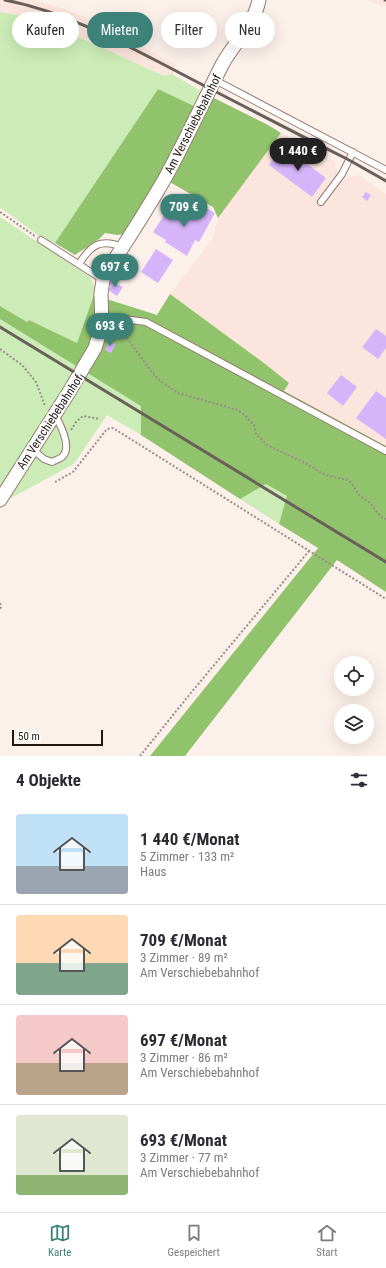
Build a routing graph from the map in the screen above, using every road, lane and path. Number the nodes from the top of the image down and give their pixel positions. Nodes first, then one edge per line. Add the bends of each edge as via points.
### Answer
1 (259, 0) edge
2 (215, 80) junction
3 (353, 152) junction
4 (386, 170) edge
5 (321, 202) dead end
6 (0, 212) edge
7 (41, 240) joint
8 (123, 247) junction
9 (79, 264) junction
10 (103, 280) junction
11 (107, 316) junction
12 (0, 349) edge
13 (52, 418) junction
14 (100, 419) dead end
15 (65, 439) junction
16 (32, 449) junction
17 (386, 451) edge
18 (55, 482) dead end
19 (0, 500) edge
20 (386, 519) edge
21 (309, 551) junction
22 (386, 599) edge
23 (0, 603) edge
24 (0, 610) edge
25 (140, 756) edge

1 - 2 street, Am Verschiebebahnhof via 250,24 229,53
2 - 3 lane
2 - 8 street, Am Verschiebebahnhof via 165,179
3 - 4 lane
3 - 5 lane via 342,174
6 - 7 path
7 - 9 lane
8 - 9 lane via 103,242 86,253
8 - 10 street, Am Verschiebebahnhof
9 - 10 lane
10 - 11 street, Am Verschiebebahnhof via 101,294
11 - 13 street, Am Verschiebebahnhof via 95,348
11 - 17 lane via 146,322
11 - 20 path via 134,346 160,382 178,393 246,415 254,425 256,434 267,445 325,475 348,480 380,517
12 - 13 path via 22,365 36,382
13 - 15 lane via 60,425
13 - 16 street, Am Verschiebebahnhof
14 - 15 path via 83,416
15 - 16 lane via 66,450 63,457 52,462
16 - 19 street, Am Verschiebebahnhof
18 - 21 path via 72,472 107,430 113,428
21 - 22 path
21 - 25 path
23 - 24 path

